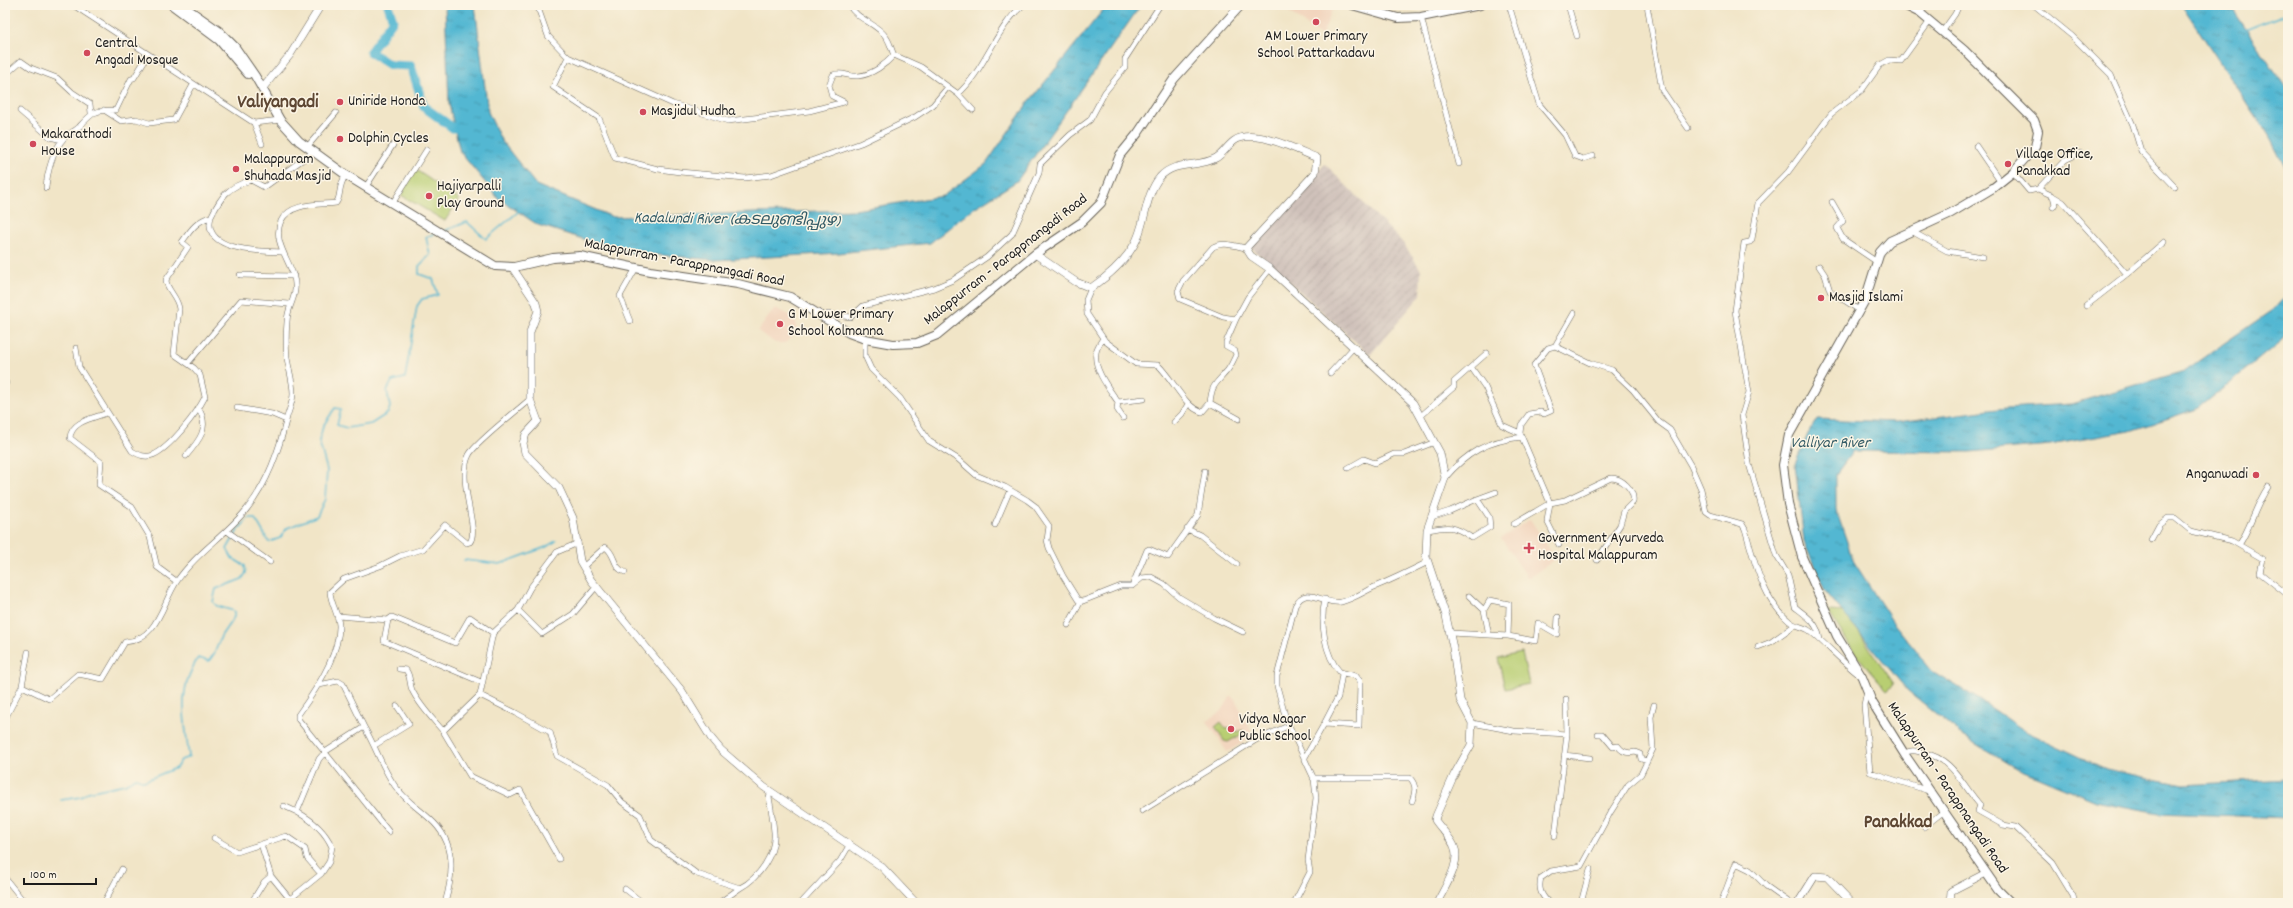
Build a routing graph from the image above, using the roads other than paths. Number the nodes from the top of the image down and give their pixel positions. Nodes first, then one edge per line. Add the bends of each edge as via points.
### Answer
1 (73, 5) edge
2 (172, 5) edge
3 (182, 5) edge
4 (321, 5) edge
5 (537, 5) edge
6 (849, 5) edge
7 (1022, 5) edge
8 (1160, 5) edge
9 (1241, 5) edge
10 (1352, 5) edge
11 (1480, 5) edge
12 (1509, 5) edge
13 (1568, 5) edge
14 (1647, 5) edge
15 (1904, 5) edge
16 (1926, 5) edge
17 (1959, 5) edge
18 (2034, 5) edge
19 (1920, 13) junction
20 (1421, 17) junction
21 (1930, 21) junction
22 (1942, 32) junction
23 (1577, 36) dead end
24 (894, 54) junction
25 (148, 55) junction
26 (568, 57) junction
27 (5, 74) edge
28 (193, 85) junction
29 (948, 87) junction
30 (262, 89) junction
31 (958, 94) junction
32 (102, 109) junction
33 (973, 110) dead end
34 (20, 112) dead end
35 (336, 112) dead end
36 (92, 113) junction
37 (280, 120) junction
38 (254, 123) junction
39 (1688, 128) dead end
40 (62, 140) junction
41 (262, 144) dead end
42 (393, 145) dead end
43 (1976, 146) dead end
44 (310, 149) junction
45 (427, 149) dead end
46 (2080, 153) dead end
47 (1593, 156) dead end
48 (1459, 164) dead end
49 (2013, 172) junction
50 (346, 175) junction
51 (2000, 181) junction
52 (2174, 187) dead end
53 (46, 188) dead end
54 (365, 188) junction
55 (2038, 189) junction
56 (2052, 196) junction
57 (1832, 202) dead end
58 (392, 204) junction
59 (2053, 207) dead end
60 (211, 217) junction
61 (1913, 232) junction
62 (2164, 242) dead end
63 (1246, 248) junction
64 (283, 252) junction
65 (1035, 254) junction
66 (1983, 258) dead end
67 (1877, 262) junction
68 (1819, 266) dead end
69 (512, 267) junction
70 (636, 268) junction
71 (1270, 269) junction
72 (240, 274) dead end
73 (2127, 274) junction
74 (294, 276) junction
75 (1091, 288) junction
76 (289, 304) junction
77 (2086, 306) dead end
78 (1859, 310) junction
79 (1574, 313) dead end
80 (824, 318) junction
81 (1236, 319) junction
82 (630, 321) dead end
83 (1103, 338) junction
84 (865, 339) junction
85 (1555, 346) junction
86 (76, 348) dead end
87 (1354, 348) junction
88 (1487, 353) dead end
89 (188, 363) junction
90 (1471, 367) junction
91 (1330, 373) dead end
92 (530, 399) junction
93 (1144, 399) dead end
94 (1118, 402) junction
95 (1210, 403) junction
96 (1188, 404) junction
97 (237, 408) dead end
98 (199, 409) junction
99 (107, 413) junction
100 (1422, 415) junction
101 (1123, 418) dead end
102 (1239, 419) dead end
103 (286, 420) junction
104 (1174, 422) dead end
105 (1521, 435) junction
106 (1435, 442) junction
107 (186, 456) dead end
108 (1348, 468) dead end
109 (1205, 471) dead end
110 (1445, 478) junction
111 (2268, 487) dead end
112 (1010, 490) junction
113 (1496, 492) dead end
114 (1477, 499) junction
115 (1550, 503) junction
116 (1431, 517) junction
117 (1514, 524) dead end
118 (995, 525) dead end
119 (1187, 529) junction
120 (1427, 530) junction
121 (229, 533) junction
122 (2151, 540) dead end
123 (578, 544) junction
124 (2239, 545) junction
125 (1559, 546) dead end
126 (1597, 560) dead end
127 (270, 562) dead end
128 (1428, 562) junction
129 (1236, 564) dead end
130 (583, 567) junction
131 (624, 572) dead end
132 (176, 581) junction
133 (1132, 586) junction
134 (596, 587) junction
135 (2288, 595) edge
136 (1469, 596) dead end
137 (1325, 599) junction
138 (1081, 601) junction
139 (518, 610) junction
140 (1484, 610) junction
141 (338, 616) junction
142 (1558, 617) dead end
143 (388, 620) junction
144 (1068, 625) dead end
145 (1795, 625) junction
146 (1243, 632) dead end
147 (492, 633) junction
148 (1450, 633) junction
149 (1489, 635) junction
150 (1508, 636) junction
151 (1820, 640) junction
152 (1758, 647) dead end
153 (28, 652) dead end
154 (399, 669) dead end
155 (1342, 674) junction
156 (1862, 677) junction
157 (481, 682) junction
158 (319, 685) junction
159 (22, 686) junction
160 (1867, 689) junction
161 (480, 695) junction
162 (1566, 699) dead end
163 (1654, 705) dead end
164 (396, 706) dead end
165 (5, 719) edge
166 (1472, 723) junction
167 (1324, 724) junction
168 (1288, 726) junction
169 (364, 727) junction
170 (443, 731) junction
171 (1567, 734) junction
172 (1598, 734) dead end
173 (375, 745) junction
174 (325, 752) junction
175 (1904, 753) junction
176 (1564, 755) junction
177 (1590, 758) dead end
178 (1304, 760) junction
179 (1647, 761) junction
180 (1313, 778) junction
181 (1929, 791) junction
182 (771, 792) junction
183 (1412, 801) dead end
184 (284, 806) dead end
185 (1142, 811) dead end
186 (297, 812) junction
187 (1943, 812) junction
188 (1924, 827) dead end
189 (389, 832) dead end
190 (1555, 836) dead end
191 (214, 838) dead end
192 (261, 844) junction
193 (850, 844) junction
194 (559, 859) dead end
195 (122, 869) dead end
196 (1590, 869) dead end
197 (1986, 873) junction
198 (321, 874) junction
199 (271, 876) junction
200 (5, 878) edge
201 (740, 888) junction
202 (626, 889) dead end
203 (291, 901) edge
204 (30, 903) edge
205 (104, 903) edge
206 (251, 903) edge
207 (445, 903) edge
208 (643, 903) edge
209 (718, 903) edge
210 (801, 903) edge
211 (916, 903) edge
212 (1294, 903) edge
213 (1437, 903) edge
214 (1549, 903) edge
215 (1580, 903) edge
216 (1721, 903) edge
217 (1790, 903) edge
218 (1798, 903) edge
219 (1852, 903) edge
220 (1950, 903) edge
221 (2011, 903) edge
222 (2075, 903) edge

1 - 25 street
2 - 30 main road, Malappurram - Parappnangadi Road via 219,40
3 - 30 main road, Malappurram - Parappnangadi Road via 219,31 235,47
4 - 30 street via 290,55
5 - 26 street via 548,36
6 - 24 street via 853,13 886,38
7 - 31 street via 965,88
8 - 80 street via 1090,120 1040,164 1039,173 1012,234 987,257 954,280 934,288 863,306 851,317 828,314
9 - 65 main road, Malappurram - Parappnangadi Road via 1174,79 1120,155 1101,203 1082,222
10 - 20 main road via 1398,18
11 - 20 main road
12 - 47 street via 1540,104 1565,135 1575,156 1584,159
13 - 23 street
14 - 39 street via 1662,90
15 - 19 main road, Malappurram - Parappnangadi Road
16 - 19 street
17 - 22 street
18 - 52 street via 2072,36 2111,76 2142,150
19 - 21 main road, Malappurram - Parappnangadi Road
20 - 48 street
21 - 22 main road, Malappurram - Parappnangadi Road
21 - 151 street via 1901,61 1889,60 1880,66 1862,90 1831,114 1788,172 1758,203 1752,239 1744,243 1735,311 1749,392 1742,415 1749,464 1776,555 1788,576 1795,607 1818,628
22 - 49 main road, Malappurram - Parappnangadi Road via 1964,50 2034,120 2038,131 2035,147
24 - 26 street via 882,66 859,76 837,73 833,75 829,85 832,96 844,102 809,111 728,121 673,104
24 - 29 street via 921,66
25 - 28 street
25 - 32 street via 131,79 116,110
26 - 29 street via 553,87 599,118 615,158 658,169 745,178 771,175 861,143 926,111
27 - 36 street via 21,61 31,68 57,78 90,104
28 - 32 street via 174,120 149,123 136,119 120,121
28 - 38 street
29 - 31 street
30 - 37 main road, Malappurram - Parappnangadi Road
31 - 33 street
32 - 36 street
34 - 40 street via 50,137
35 - 44 street
36 - 40 street
37 - 38 street
37 - 44 main road, Malappurram - Parappnangadi Road via 290,133
38 - 41 street
40 - 53 street via 46,178
42 - 54 street
43 - 51 street
44 - 50 main road, Malappurram - Parappnangadi Road
44 - 60 street via 266,186 251,180 228,190
45 - 58 street
46 - 55 street via 2065,160
49 - 51 main road, Malappurram - Parappnangadi Road
49 - 55 street via 2030,191
50 - 54 main road, Malappurram - Parappnangadi Road
50 - 64 street via 339,186 336,204 315,204 297,209 283,218 279,231
51 - 61 main road, Malappurram - Parappnangadi Road via 1975,200
54 - 58 main road, Malappurram - Parappnangadi Road
55 - 56 street
56 - 59 street via 2055,204
56 - 73 street via 2063,202
57 - 67 street via 1843,221 1837,228 1839,236
58 - 69 main road, Malappurram - Parappnangadi Road via 495,266
60 - 64 street via 211,231 224,244 246,250
60 - 89 street via 202,219 182,242 188,247 166,280 178,301 179,309 174,354
61 - 66 street via 1946,251
61 - 67 main road, Malappurram - Parappnangadi Road via 1890,241 1880,252
62 - 73 street
63 - 71 street via 1251,256
63 - 75 street via 1315,173 1317,158 1278,140 1243,137 1234,141 1217,157 1206,162 1177,166 1160,177 1152,192 1134,245 1106,278
63 - 81 street via 1219,244 1205,255 1178,291 1180,299 1184,302 1223,317
64 - 74 street
65 - 75 street via 1076,282
65 - 84 main road, Malappurram - Parappnangadi Road via 937,335 908,344
67 - 78 main road, Malappurram - Parappnangadi Road
68 - 78 street via 1830,291
69 - 70 main road, Malappurram - Parappnangadi Road via 553,258 580,256
69 - 92 street via 536,303 538,311 530,332
70 - 80 main road, Malappurram - Parappnangadi Road via 777,292
70 - 82 street via 620,296
71 - 81 street via 1248,297
71 - 87 street
72 - 74 street
73 - 77 street
74 - 76 street via 296,289
75 - 83 street via 1086,300 1087,314
76 - 89 street via 241,300
76 - 103 street via 287,357 293,395
78 - 156 main road, Malappurram - Parappnangadi Road via 1789,435 1783,465 1788,504 1802,557 1837,636
79 - 85 street
80 - 84 main road, Malappurram - Parappnangadi Road
81 - 95 street via 1226,342 1226,346 1235,351 1236,355 1211,391
83 - 94 street via 1096,353 1098,366
83 - 96 street via 1136,364 1158,366 1174,382
84 - 112 street via 865,356 871,369 900,398 930,441 958,459 976,475
85 - 105 street via 1548,348 1534,365 1550,411 1544,414 1529,414 1522,425
85 - 145 street via 1590,363 1612,370 1633,390 1659,422 1670,430 1701,489 1706,512 1742,524 1764,586 1774,605
86 - 99 street via 79,367
87 - 91 street
87 - 100 street via 1414,403
88 - 90 street
89 - 98 street via 200,375 205,397
90 - 100 street via 1454,382 1454,387
90 - 105 street via 1485,386 1502,425
92 - 123 street via 538,421 526,434 523,443 525,453 559,488 573,518
92 - 141 street via 469,456 465,479 474,535 470,542 467,543 445,525 423,549 344,579 330,592
93 - 94 street
94 - 101 street via 1117,409
95 - 96 street via 1202,412 1194,410
95 - 102 street
96 - 104 street
97 - 103 street via 272,414
98 - 99 street via 154,455 145,456 132,451
98 - 107 street via 203,416 204,428 200,440
99 - 132 street via 78,423 70,438 101,462 99,485 132,507 150,537 157,567
100 - 106 street
103 - 121 street via 276,459 247,509
105 - 110 street via 1479,448 1459,461
105 - 115 street
106 - 108 street via 1404,454 1394,454 1375,463 1364,459
106 - 110 street
109 - 119 street via 1198,515
110 - 116 street
111 - 124 street
112 - 118 street
112 - 138 street via 1035,506 1046,520 1049,530 1048,544 1052,555 1067,583
113 - 114 street
114 - 116 street via 1450,512
114 - 120 street via 1489,517 1490,527 1478,535 1472,538 1449,526
115 - 117 street
115 - 125 street via 1547,521
115 - 126 street via 1565,500 1611,478 1623,482 1633,493 1633,502 1624,511 1620,525
116 - 120 street
119 - 129 street via 1200,535
119 - 133 street via 1168,557 1147,550
120 - 128 street
121 - 127 street
121 - 132 street via 208,545
122 - 124 street via 2159,526 2168,518 2175,518 2191,531
123 - 130 street
123 - 139 street via 557,552 530,588
124 - 135 street via 2263,559 2260,573
128 - 137 street via 1351,599 1339,603
128 - 148 street
130 - 131 street via 607,548 616,566
130 - 134 street
132 - 159 street via 155,625 135,642 125,642 103,679 78,674 50,698
133 - 138 street via 1121,586
133 - 146 street via 1142,578 1151,577 1179,597
134 - 139 street via 573,614 542,634
134 - 182 street via 682,691 714,742 752,778
136 - 140 street
137 - 155 street via 1326,647
137 - 168 street via 1305,596 1294,610 1277,681
138 - 144 street
139 - 147 street
140 - 149 street
140 - 150 street via 1490,600 1509,604
141 - 143 street
141 - 158 street via 336,643
142 - 150 street via 1557,634 1538,623 1536,641
143 - 147 street via 392,617 455,642 470,617
143 - 157 street via 384,641
145 - 151 street via 1808,630
145 - 152 street via 1771,642
147 - 157 street
148 - 149 street
148 - 166 street via 1460,700
149 - 150 street
151 - 156 street via 1843,663
153 - 159 street
154 - 170 street via 406,670 410,675 411,689 417,700
155 - 167 street via 1338,697
155 - 167 street via 1360,679 1359,726
156 - 160 main road, Malappurram - Parappnangadi Road
157 - 161 street
158 - 169 street via 338,681 343,684
158 - 174 street via 298,715 298,720
159 - 165 street
160 - 175 main road, Malappurram - Parappnangadi Road via 1872,702
160 - 181 street via 1864,705 1870,772
161 - 170 street
161 - 201 street via 550,732 557,756 608,785 622,802 640,815 651,840 660,847 697,874
162 - 171 street
163 - 179 street via 1651,718 1653,748
164 - 173 street via 409,724
166 - 171 street via 1514,731
166 - 213 street via 1471,745 1435,820 1454,846 1456,856 1453,870
167 - 178 street
168 - 178 street
168 - 185 street via 1256,740
169 - 173 street
169 - 174 street
170 - 194 street via 470,776 510,795 520,790
171 - 176 street
172 - 179 street via 1602,734 1613,747 1618,746 1621,751 1629,754 1640,754 1641,759
173 - 207 street via 394,784 408,802 440,829 450,846 451,882
174 - 186 street via 316,766
174 - 189 street
175 - 181 main road, Malappurram - Parappnangadi Road
175 - 222 street via 1914,749 1938,756 1955,771 1980,805 1978,811 2003,825 2014,827 2053,863
176 - 177 street
176 - 190 street
178 - 180 street
179 - 214 street via 1641,774 1628,785 1610,813 1582,866 1551,871 1542,878 1539,886
180 - 183 street via 1410,778 1414,782 1415,791
180 - 212 street via 1316,798 1308,860 1310,872
181 - 187 main road, Malappurram - Parappnangadi Road
182 - 193 street
182 - 201 street via 769,797 774,832 773,848 763,868
184 - 186 street
186 - 198 street via 323,832 332,847 329,862
187 - 188 street
187 - 197 main road, Malappurram - Parappnangadi Road
191 - 192 street via 237,852
192 - 198 street via 286,836 305,849 307,858
192 - 199 street
193 - 210 street via 840,861
193 - 211 street via 882,867
195 - 205 street
196 - 215 street
197 - 220 street via 1951,891
197 - 221 main road, Malappurram - Parappnangadi Road
198 - 203 street
199 - 203 street
199 - 206 street via 264,882
200 - 204 street via 21,898
201 - 209 street
202 - 208 street
216 - 217 street via 1736,863 1750,870 1766,886
218 - 219 street via 1816,876 1827,877

